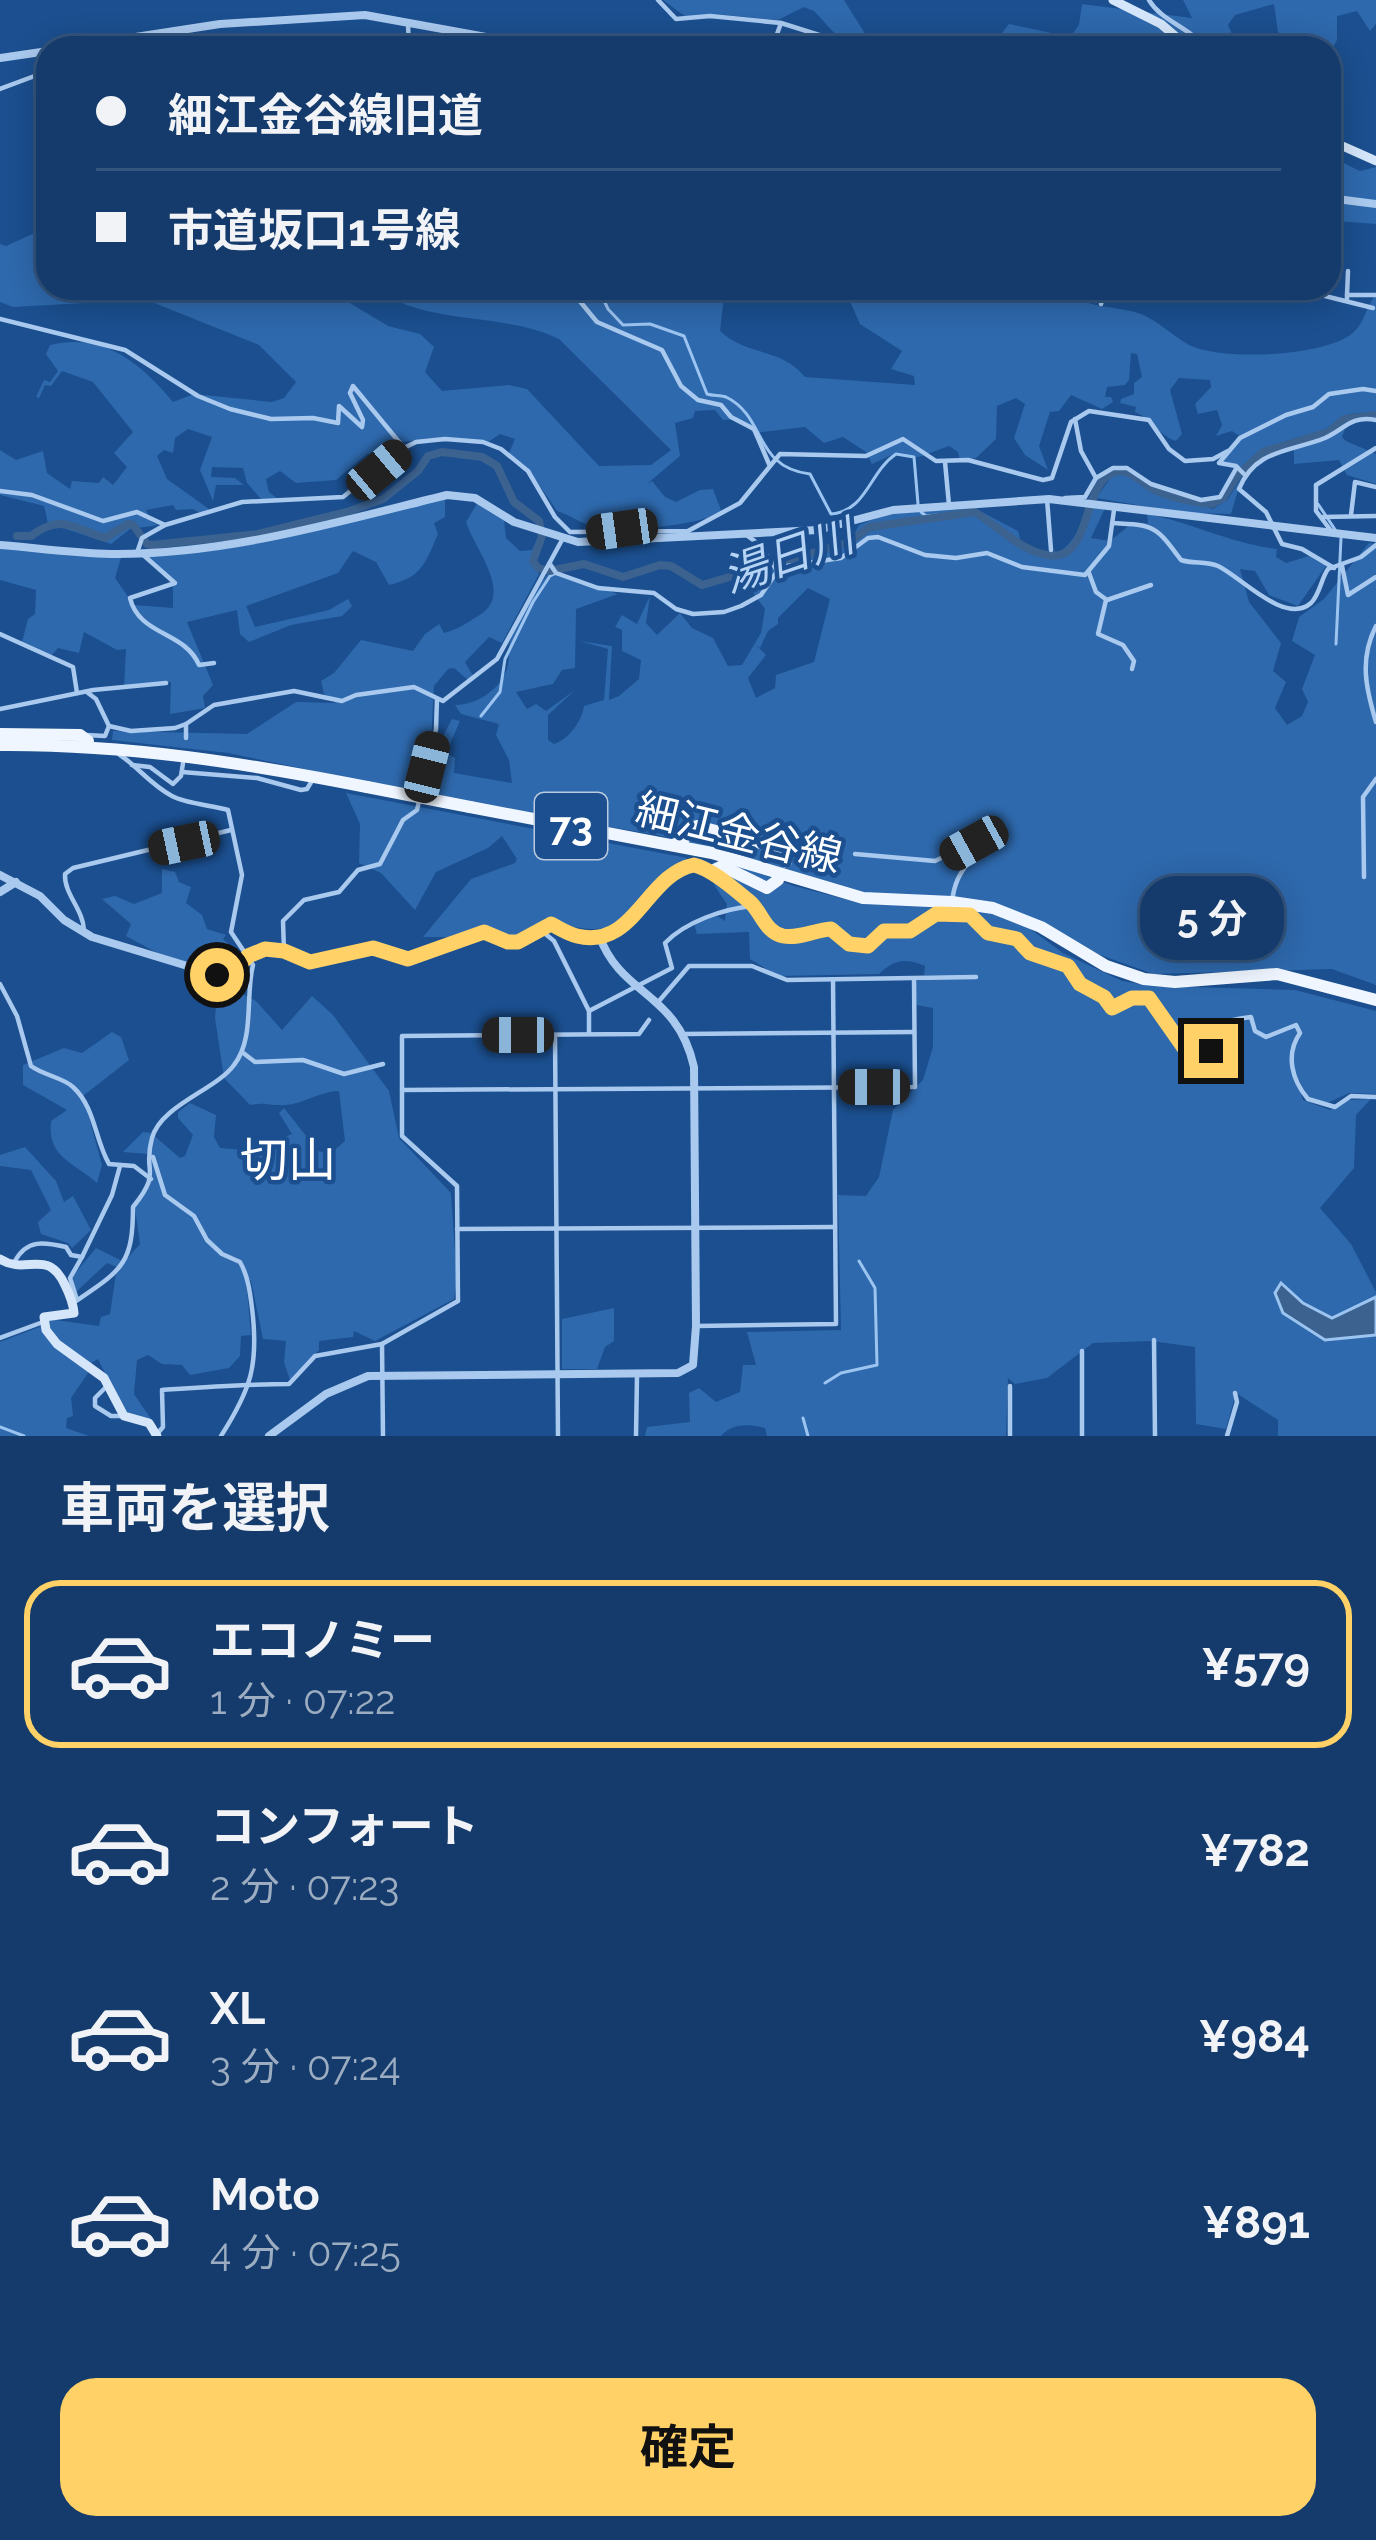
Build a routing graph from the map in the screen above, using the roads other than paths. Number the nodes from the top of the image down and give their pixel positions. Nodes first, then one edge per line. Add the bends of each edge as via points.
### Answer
1 (658, 0) edge
2 (1113, 0) edge
3 (1149, 0) edge
4 (408, 20) junction
5 (781, 23) junction
6 (144, 36) edge
7 (409, 36) edge
8 (487, 36) edge
9 (776, 36) edge
10 (826, 36) edge
11 (1175, 36) edge
12 (1195, 36) edge
13 (36, 53) edge
14 (0, 58) edge
15 (36, 76) edge
16 (0, 89) edge
17 (1341, 145) edge
18 (1376, 161) edge
19 (1341, 200) edge
20 (1376, 204) edge
21 (1348, 271) dead end
22 (1376, 295) edge
23 (1341, 297) edge
24 (1347, 297) junction
25 (580, 300) edge
26 (1102, 300) edge
27 (1101, 304) dead end
28 (1373, 308) edge
29 (0, 319) edge
30 (1376, 392) edge
31 (1075, 418) junction
32 (1376, 420) edge
33 (404, 448) junction
34 (1376, 448) edge
35 (1228, 451) junction
36 (945, 462) junction
37 (769, 464) junction
38 (1237, 467) junction
39 (1245, 474) junction
40 (1096, 478) junction
41 (1376, 487) edge
42 (0, 491) edge
43 (1048, 500) junction
44 (1066, 500) junction
45 (1112, 505) junction
46 (949, 506) junction
47 (1351, 515) junction
48 (1376, 516) edge
49 (1323, 517) junction
50 (1112, 523) junction
51 (1271, 523) junction
52 (165, 525) junction
53 (1332, 532) junction
54 (564, 534) junction
55 (745, 534) junction
56 (1376, 541) edge
57 (0, 545) edge
58 (1051, 550) dead end
59 (139, 553) junction
60 (550, 564) junction
61 (1338, 567) junction
62 (776, 569) junction
63 (1089, 573) junction
64 (1376, 577) edge
65 (1150, 585) dead end
66 (1106, 600) junction
67 (1376, 626) edge
68 (0, 634) edge
69 (214, 663) dead end
70 (1132, 669) dead end
71 (166, 682) dead end
72 (77, 693) junction
73 (88, 693) junction
74 (437, 699) junction
75 (0, 709) edge
76 (1376, 722) edge
77 (187, 724) junction
78 (109, 726) junction
79 (84, 738) junction
80 (186, 738) dead end
81 (0, 743) edge
82 (113, 751) junction
83 (201, 756) junction
84 (131, 764) junction
85 (314, 777) junction
86 (1376, 779) edge
87 (231, 830) junction
88 (686, 849) junction
89 (855, 854) dead end
90 (786, 862) dead end
91 (712, 871) junction
92 (0, 874) edge
93 (1364, 877) dead end
94 (778, 880) dead end
95 (16, 883) junction
96 (0, 892) edge
97 (952, 902) junction
98 (754, 906) junction
99 (539, 928) junction
100 (84, 934) junction
101 (599, 935) junction
102 (284, 951) junction
103 (248, 956) junction
104 (976, 977) dead end
105 (914, 979) junction
106 (833, 980) junction
107 (634, 984) junction
108 (0, 985) edge
109 (658, 1001) junction
110 (1376, 1003) edge
111 (590, 1011) junction
112 (649, 1020) dead end
113 (914, 1032) junction
114 (834, 1033) junction
115 (589, 1034) junction
116 (683, 1034) junction
117 (555, 1035) junction
118 (242, 1052) junction
119 (383, 1064) dead end
120 (834, 1088) junction
121 (695, 1089) junction
122 (402, 1090) junction
123 (556, 1090) junction
124 (1376, 1097) edge
125 (152, 1156) junction
126 (121, 1166) junction
127 (151, 1179) junction
128 (835, 1227) junction
129 (557, 1228) junction
130 (696, 1228) junction
131 (457, 1229) junction
132 (82, 1257) junction
133 (0, 1259) edge
134 (14, 1267) junction
135 (75, 1301) junction
136 (43, 1322) junction
137 (696, 1326) junction
138 (0, 1339) edge
139 (1154, 1340) dead end
140 (382, 1344) junction
141 (1082, 1352) dead end
142 (558, 1373) junction
143 (637, 1373) junction
144 (382, 1374) junction
145 (250, 1383) junction
146 (107, 1386) junction
147 (1010, 1386) dead end
148 (1235, 1393) dead end
149 (124, 1416) junction
150 (280, 1432) edge
151 (157, 1436) edge
152 (221, 1436) edge
153 (269, 1436) edge
154 (383, 1436) edge
155 (558, 1436) edge
156 (636, 1436) edge
157 (1010, 1436) edge
158 (1082, 1436) edge
159 (1155, 1436) edge
160 (1227, 1436) edge

1 - 5 street via 682,21
2 - 11 main road
3 - 12 street
4 - 6 street via 235,22
4 - 7 street
4 - 8 street
5 - 9 street
5 - 10 street
13 - 14 street
15 - 16 street
17 - 18 main road
19 - 20 street
21 - 24 street
22 - 24 street
23 - 24 street
24 - 28 street
25 - 37 street via 607,329 662,350 698,400 721,405 754,429
26 - 27 street
29 - 33 street via 125,350 197,396 260,418 338,423 339,406 362,427 353,386
30 - 35 street via 1334,392
31 - 35 street via 1089,411 1144,418 1185,461
31 - 36 street via 1052,478
31 - 40 street
32 - 39 street via 1352,420 1328,437 1267,454
33 - 52 street via 343,496 242,502
33 - 54 street via 446,439 501,449 537,483
34 - 49 street via 1316,485
35 - 38 street via 1220,463
36 - 37 street via 896,440 866,456 784,454
36 - 46 street
37 - 54 street via 740,503 697,529
38 - 39 street
38 - 40 street via 1220,497 1208,501 1150,484 1127,467
39 - 51 street via 1240,491
40 - 44 street via 1085,496
41 - 47 street via 1355,482
42 - 52 street via 103,521 136,512
43 - 44 street
43 - 46 street
43 - 58 street
44 - 45 street
45 - 50 street
45 - 51 street
46 - 55 street
47 - 48 street
47 - 49 street
49 - 53 street
50 - 61 street via 1151,525 1181,560 1223,568 1256,595 1292,609 1307,606 1324,574
50 - 63 street
51 - 53 street
51 - 61 street via 1282,544
52 - 59 street via 142,538
53 - 56 street
54 - 55 street via 608,543
54 - 59 street via 514,522 475,498 447,495 329,526
54 - 60 street
55 - 62 street
56 - 61 street
57 - 59 street
59 - 69 street via 176,583 132,596 134,614 185,645 199,665
60 - 62 street via 605,590 654,593 693,614 741,606 761,595
60 - 74 street via 497,658 453,696
61 - 64 street via 1348,596
62 - 63 street via 841,558 878,537 925,555 987,554 1022,567
63 - 66 street
65 - 66 street
66 - 70 street via 1098,634 1123,645
67 - 76 street via 1365,675
68 - 72 street via 73,667
71 - 73 street
72 - 73 street
72 - 75 street
73 - 78 street
74 - 77 street via 414,686 341,701 294,691 214,705
74 - 102 street via 417,810 380,864 358,870 339,892 304,900 283,921
77 - 78 street
77 - 80 street
78 - 79 street via 105,736
79 - 81 main road, 細江金谷線
79 - 83 main road, 細江金谷線 / 73
81 - 82 main road, 細江金谷線 / 73
82 - 83 main road, 細江金谷線 / 73
82 - 84 street
83 - 85 main road, 細江金谷線 / 73
84 - 85 street via 173,784 183,767 301,790
84 - 87 street via 178,800 228,810
85 - 88 main road, 細江金谷線 / 73, bridge
86 - 93 street via 1364,796
87 - 100 street via 65,874
87 - 103 street via 242,875 231,932
88 - 90 main road via 697,826 780,848
88 - 91 street
88 - 97 main road, 細江金谷線 / 73 via 863,898
88 - 101 street via 627,926
89 - 97 street via 935,861 978,840 955,876
91 - 94 main road via 722,866 767,887
91 - 98 street
92 - 95 street
95 - 96 street
95 - 100 street
97 - 110 main road, 細江金谷線 / 73 via 1016,915 1144,979 1249,976
98 - 107 street via 673,935 665,947 672,968
98 - 124 street via 778,934 831,929 863,946 936,914 965,913 988,933 1068,966 1112,1008 1132,998 1155,1002 1192,1057 1211,1051 1229,1018 1251,1016 1266,1037 1296,1024 1293,1076 1308,1100 1334,1107 1351,1096
99 - 101 street
99 - 102 street via 518,942 472,934 408,959 373,948 310,962
99 - 111 street via 554,940
100 - 103 street via 217,975 231,975
101 - 107 street via 607,958
102 - 103 street
103 - 118 street
104 - 105 street
105 - 106 street
105 - 113 street
106 - 109 street via 787,980 752,966 689,966
106 - 114 street
107 - 109 street
107 - 111 street
108 - 126 street via 31,1066 72,1084 109,1164
109 - 116 street
111 - 115 street
112 - 115 street via 639,1034
113 - 114 street
113 - 120 street via 915,1087
114 - 116 street
114 - 120 street
115 - 117 street
116 - 121 street
117 - 122 street via 402,1036
117 - 123 street
118 - 119 street via 255,1062 303,1060 344,1075
118 - 125 street via 218,1083 186,1100 157,1130
120 - 121 street
120 - 128 street
121 - 123 street
121 - 130 street
122 - 123 street
122 - 131 street via 402,1136 457,1186
123 - 129 street
125 - 127 street
125 - 145 street via 164,1195 244,1268 256,1360
126 - 127 street
126 - 132 street
127 - 135 street via 133,1208 130,1251
128 - 130 street
128 - 137 street via 836,1324
129 - 130 street
129 - 131 street
129 - 142 street
130 - 137 street
131 - 140 street via 458,1301
132 - 134 street via 37,1242
132 - 135 street via 70,1278
133 - 134 main road
134 - 135 main road via 53,1268
135 - 136 main road via 72,1315
136 - 138 street
136 - 146 main road
137 - 143 street via 688,1369
139 - 159 street
140 - 144 street
140 - 145 street via 315,1356 289,1384
141 - 158 street
142 - 143 street
142 - 144 street
142 - 155 street
143 - 156 street
144 - 150 street via 338,1388
144 - 154 street
145 - 151 street via 162,1390
145 - 152 street
146 - 149 main road
146 - 149 street via 95,1406
147 - 157 street
148 - 160 street
149 - 151 main road via 148,1423
150 - 153 street

